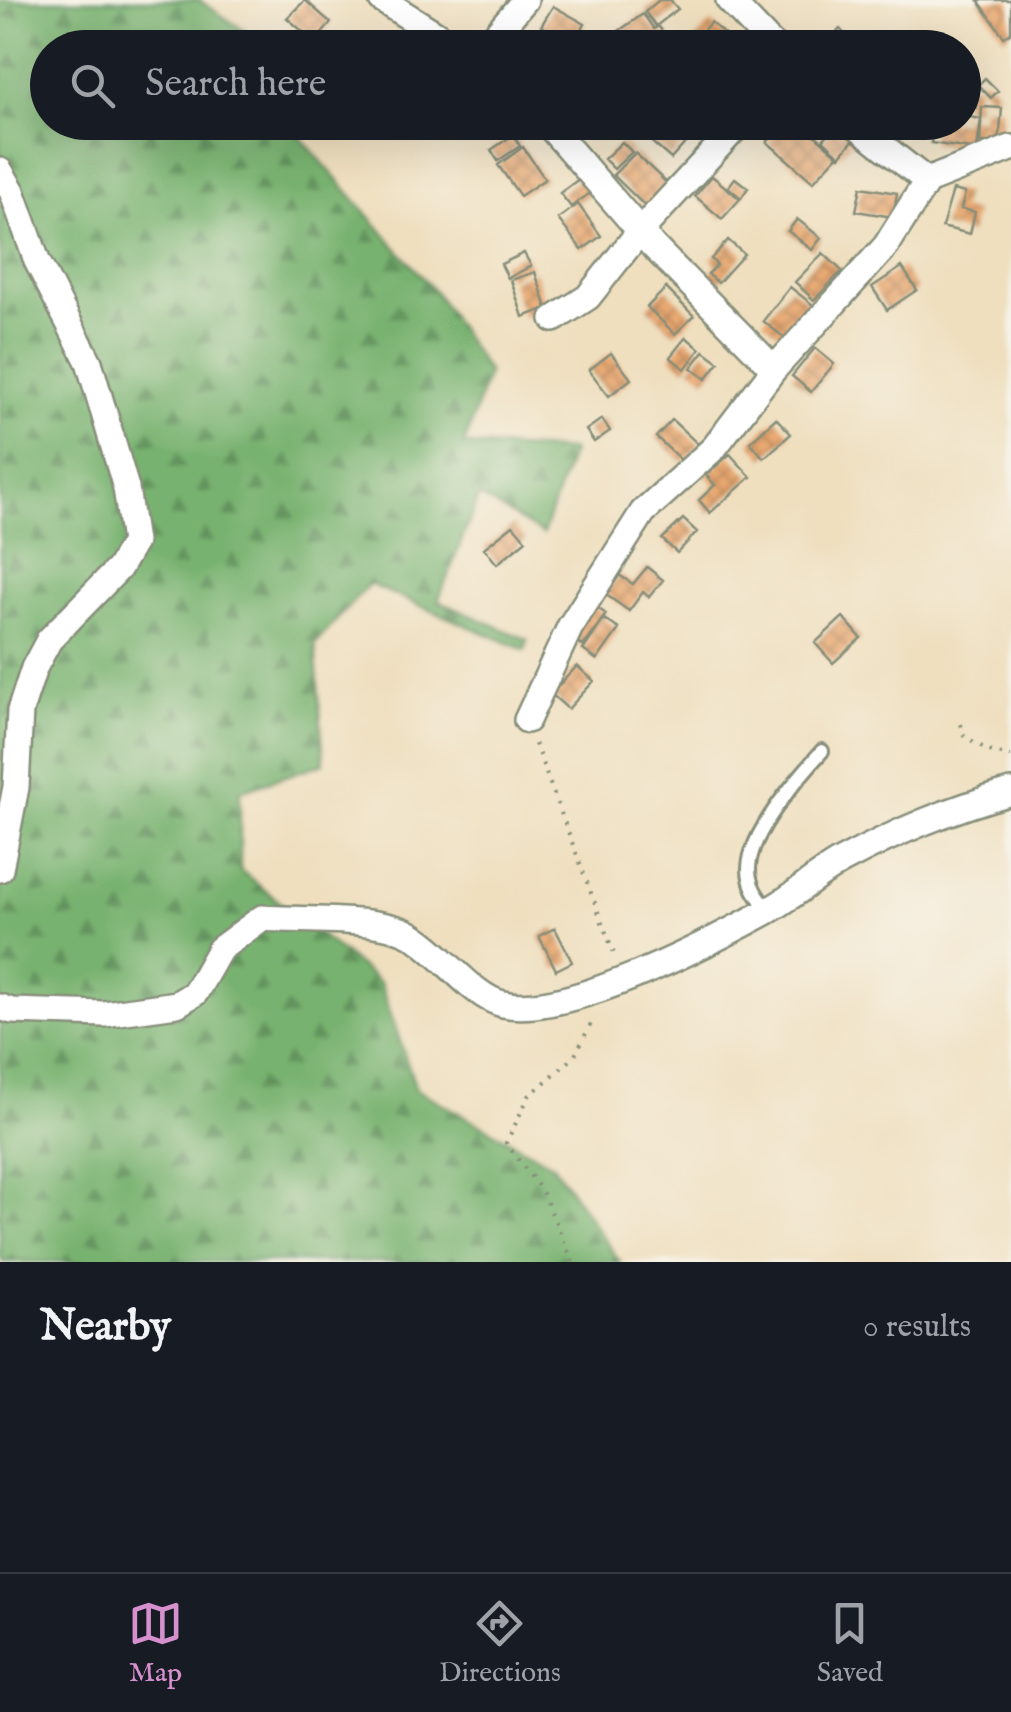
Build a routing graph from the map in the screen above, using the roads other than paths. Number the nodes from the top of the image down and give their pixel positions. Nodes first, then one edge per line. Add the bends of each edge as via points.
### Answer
1 (382, 0) edge
2 (525, 0) edge
3 (729, 0) edge
4 (430, 30) edge
5 (499, 30) edge
6 (758, 30) edge
7 (561, 140) edge
8 (724, 140) edge
9 (875, 140) edge
10 (1011, 148) edge
11 (0, 171) edge
12 (927, 181) junction
13 (640, 232) junction
14 (554, 319) dead end
15 (774, 369) junction
16 (527, 720) road end
17 (822, 750) dead end
18 (1011, 792) edge
19 (0, 868) edge
20 (769, 911) junction
21 (0, 1007) edge

1 - 4 street
2 - 5 street
3 - 6 street
7 - 13 street
8 - 13 street
9 - 12 street
10 - 12 street
11 - 19 street via 36,261 89,362 126,488 134,542 34,668 20,710 16,787
12 - 15 street via 886,246
13 - 14 street via 588,297
13 - 15 street
15 - 16 street via 714,448 643,512 570,627
17 - 20 lane via 775,805 748,866 753,890
18 - 20 street via 937,813 838,863
20 - 21 street via 566,1000 504,1004 403,931 262,918 220,949 194,993 177,1004 104,1014

